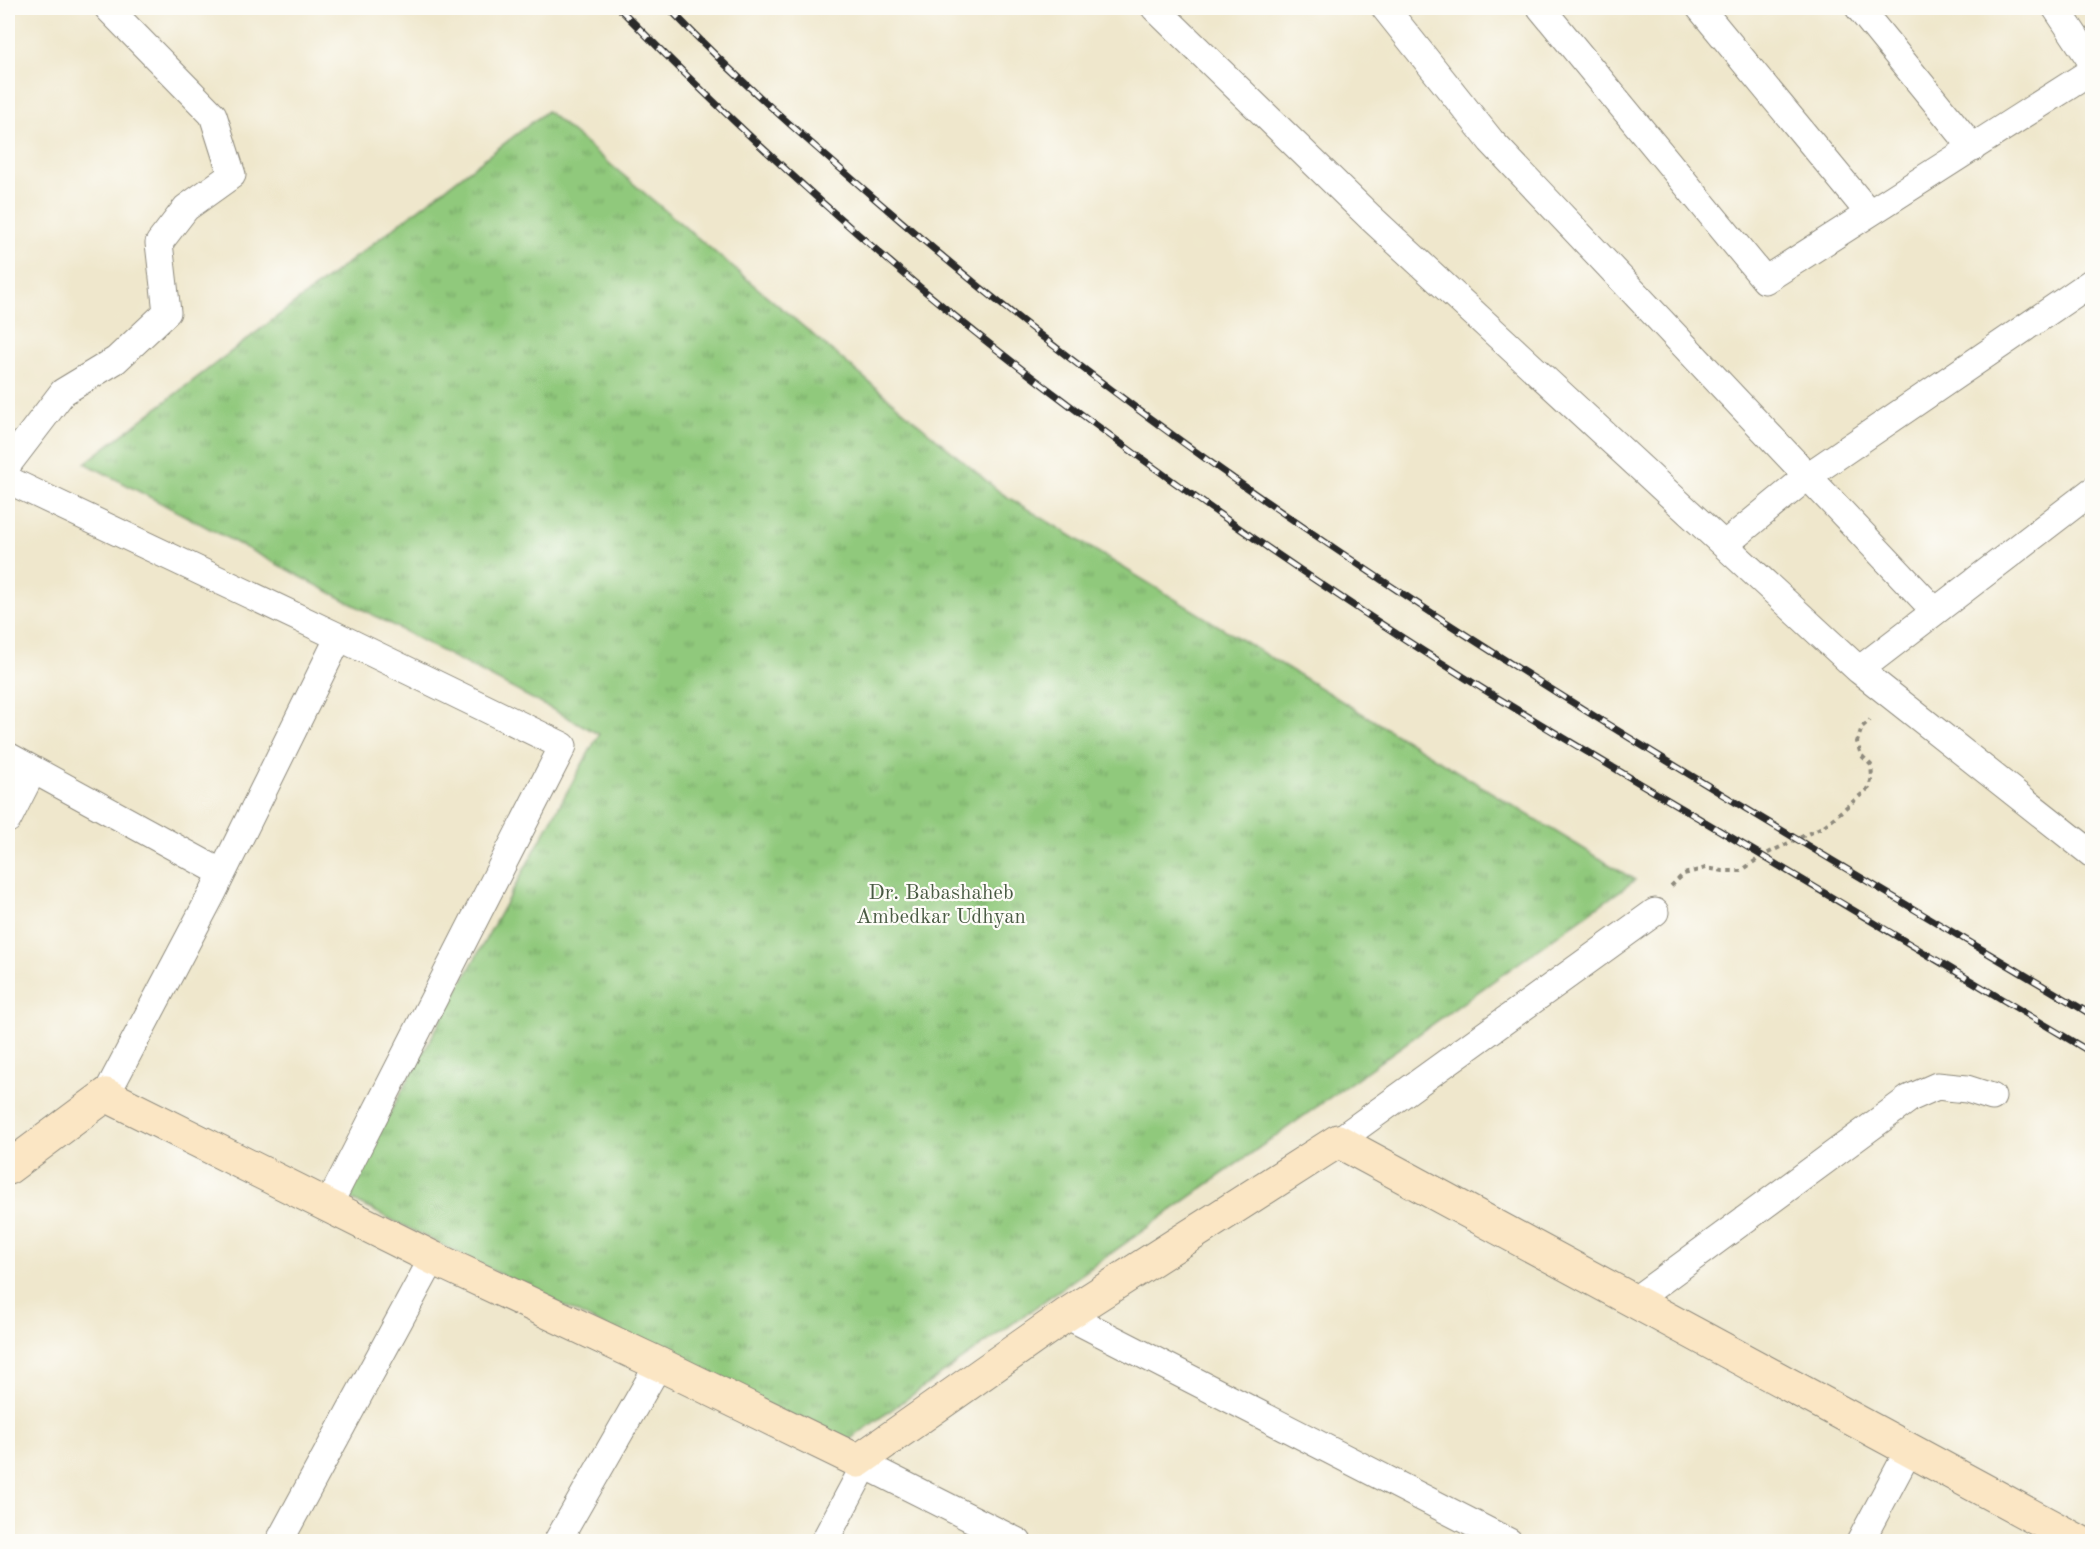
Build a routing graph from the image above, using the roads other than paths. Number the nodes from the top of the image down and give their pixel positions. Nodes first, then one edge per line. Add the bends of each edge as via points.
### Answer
1 (108, 8) edge
2 (1155, 8) edge
3 (1385, 8) edge
4 (1541, 8) edge
5 (1700, 8) edge
6 (1859, 8) edge
7 (2065, 11) edge
8 (2092, 62) edge
9 (2092, 71) edge
10 (1972, 148) junction
11 (1869, 213) junction
12 (2092, 282) edge
13 (8, 464) edge
14 (1808, 476) junction
15 (8, 480) edge
16 (2092, 491) edge
17 (1724, 544) junction
18 (1935, 611) junction
19 (339, 637) junction
20 (1859, 670) junction
21 (8, 756) edge
22 (33, 770) junction
23 (8, 819) edge
24 (2092, 854) edge
25 (222, 873) junction
26 (1654, 912) road end
27 (106, 1095) junction
28 (1992, 1097) dead end
29 (1338, 1142) junction
30 (8, 1168) edge
31 (328, 1206) junction
32 (434, 1258) junction
33 (1634, 1301) junction
34 (1066, 1315) junction
35 (659, 1364) junction
36 (1909, 1450) junction
37 (862, 1463) junction
38 (279, 1542) edge
39 (556, 1542) edge
40 (824, 1542) edge
41 (1018, 1542) edge
42 (1509, 1542) edge
43 (1860, 1542) edge
44 (2080, 1542) edge

1 - 13 street via 213,116 232,175 186,208 159,243 167,312 116,360 63,392
2 - 17 street via 1370,217
3 - 14 street via 1491,141
4 - 11 street via 1765,280
5 - 11 street
6 - 10 street
7 - 8 street
9 - 10 street
10 - 11 street
12 - 14 street
14 - 17 street
14 - 18 street
15 - 19 street
16 - 18 street
17 - 20 street
18 - 20 street
19 - 25 street
19 - 31 street via 563,746
20 - 24 street
21 - 22 street
22 - 23 street
22 - 25 street
25 - 27 street
26 - 29 street
27 - 30 street
27 - 31 street
28 - 33 street via 1937,1086 1910,1098
29 - 33 street
29 - 34 street
31 - 32 street
32 - 35 street
32 - 38 street
33 - 36 street
34 - 37 street
34 - 42 street
35 - 37 street
35 - 39 street
36 - 43 street
36 - 44 street
37 - 40 street
37 - 41 street

